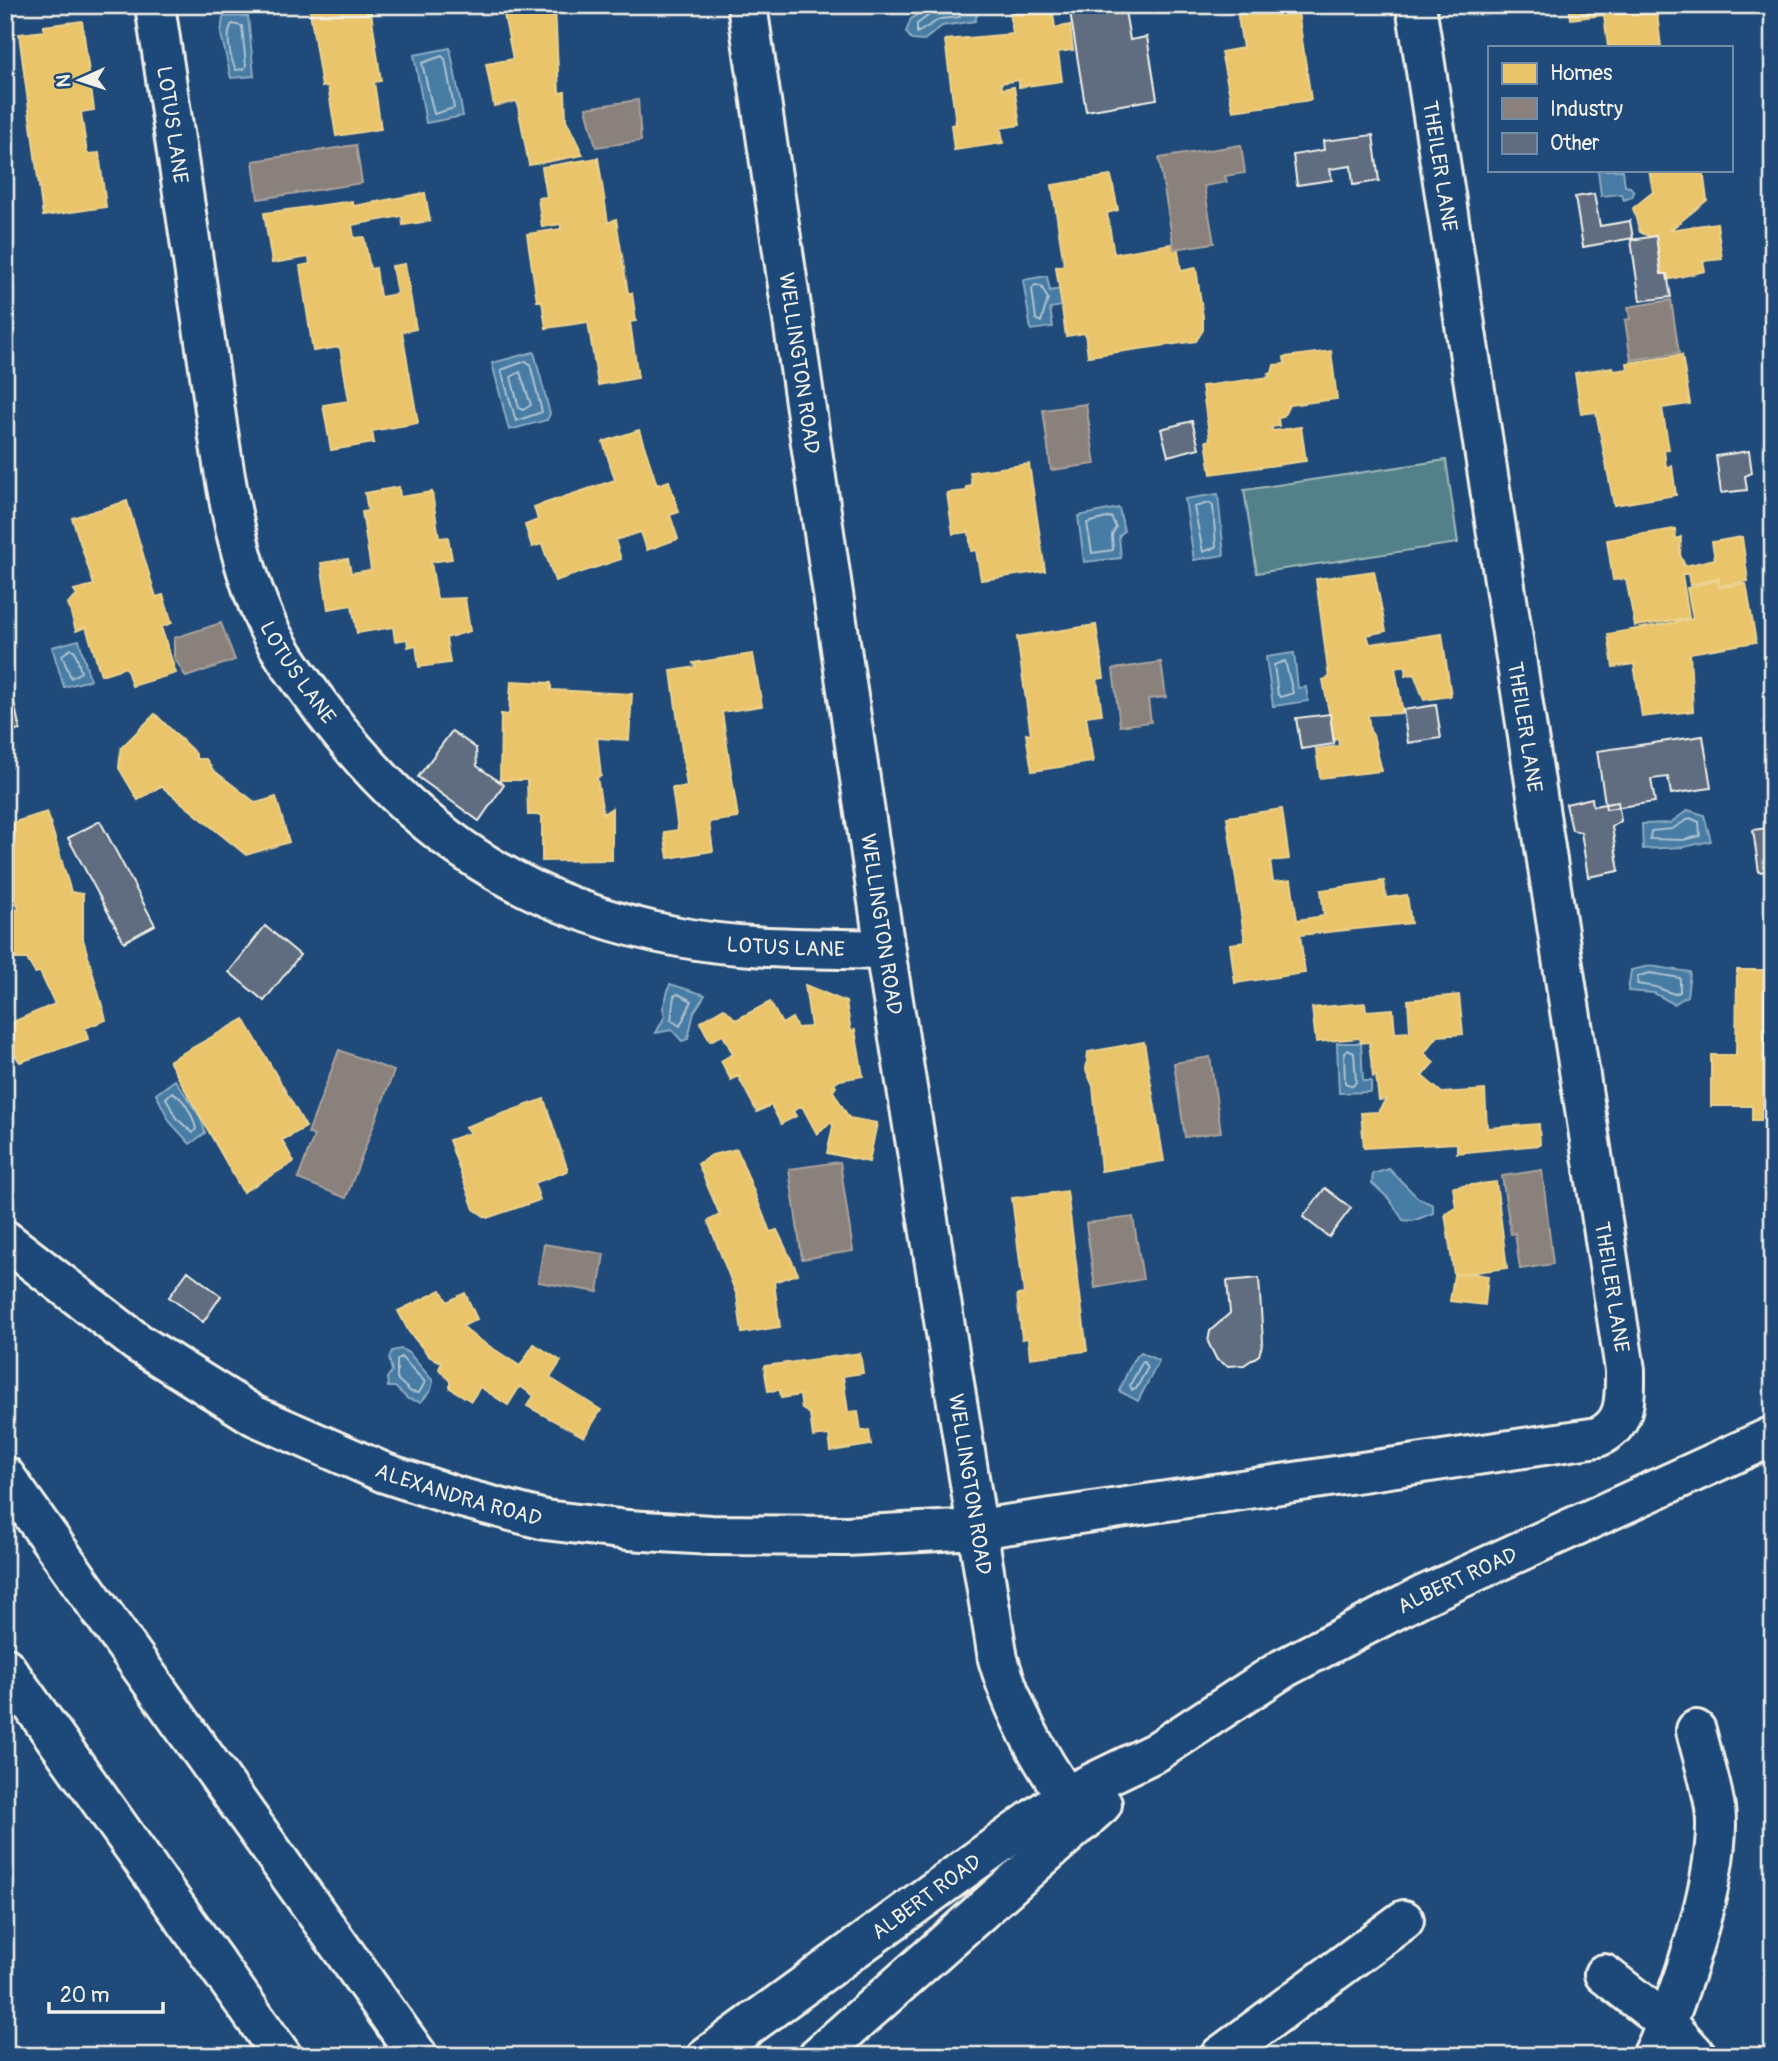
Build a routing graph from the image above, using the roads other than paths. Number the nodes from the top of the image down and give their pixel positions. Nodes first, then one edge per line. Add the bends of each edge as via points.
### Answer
1 (155, 5) edge
2 (747, 5) edge
3 (1416, 5) edge
4 (885, 950) junction
5 (5, 1240) edge
6 (1773, 1436) edge
7 (5, 1476) edge
8 (978, 1530) junction
9 (5, 1667) edge
10 (1696, 1730) dead end
11 (1075, 1809) junction
12 (1404, 1920) dead end
13 (1604, 1974) dead end
14 (1660, 2040) edge
15 (282, 2056) edge
16 (418, 2056) edge
17 (707, 2056) edge
18 (818, 2056) edge
19 (1220, 2056) edge
20 (1697, 2056) edge

1 - 4 street, LOTUS LANE via 238,541 263,616 279,646 351,748 425,822 528,890 578,910 680,938
2 - 4 street, WELLINGTON ROAD
3 - 8 street, THEILER LANE via 1625,1370 1622,1413 1611,1431 1598,1437
4 - 8 street, WELLINGTON ROAD
5 - 8 street, ALEXANDRA ROAD via 138,1343 256,1416 385,1473 458,1497 545,1520 628,1530 846,1536
6 - 11 street, ALBERT ROAD via 1422,1595 1284,1668
7 - 16 street
8 - 11 street, WELLINGTON ROAD via 1005,1682 1031,1739
9 - 15 street
10 - 14 street via 1716,1810 1711,1880
11 - 17 street, ALBERT ROAD
11 - 18 street, ALBERT ROAD
12 - 19 street
13 - 14 street
14 - 20 street

